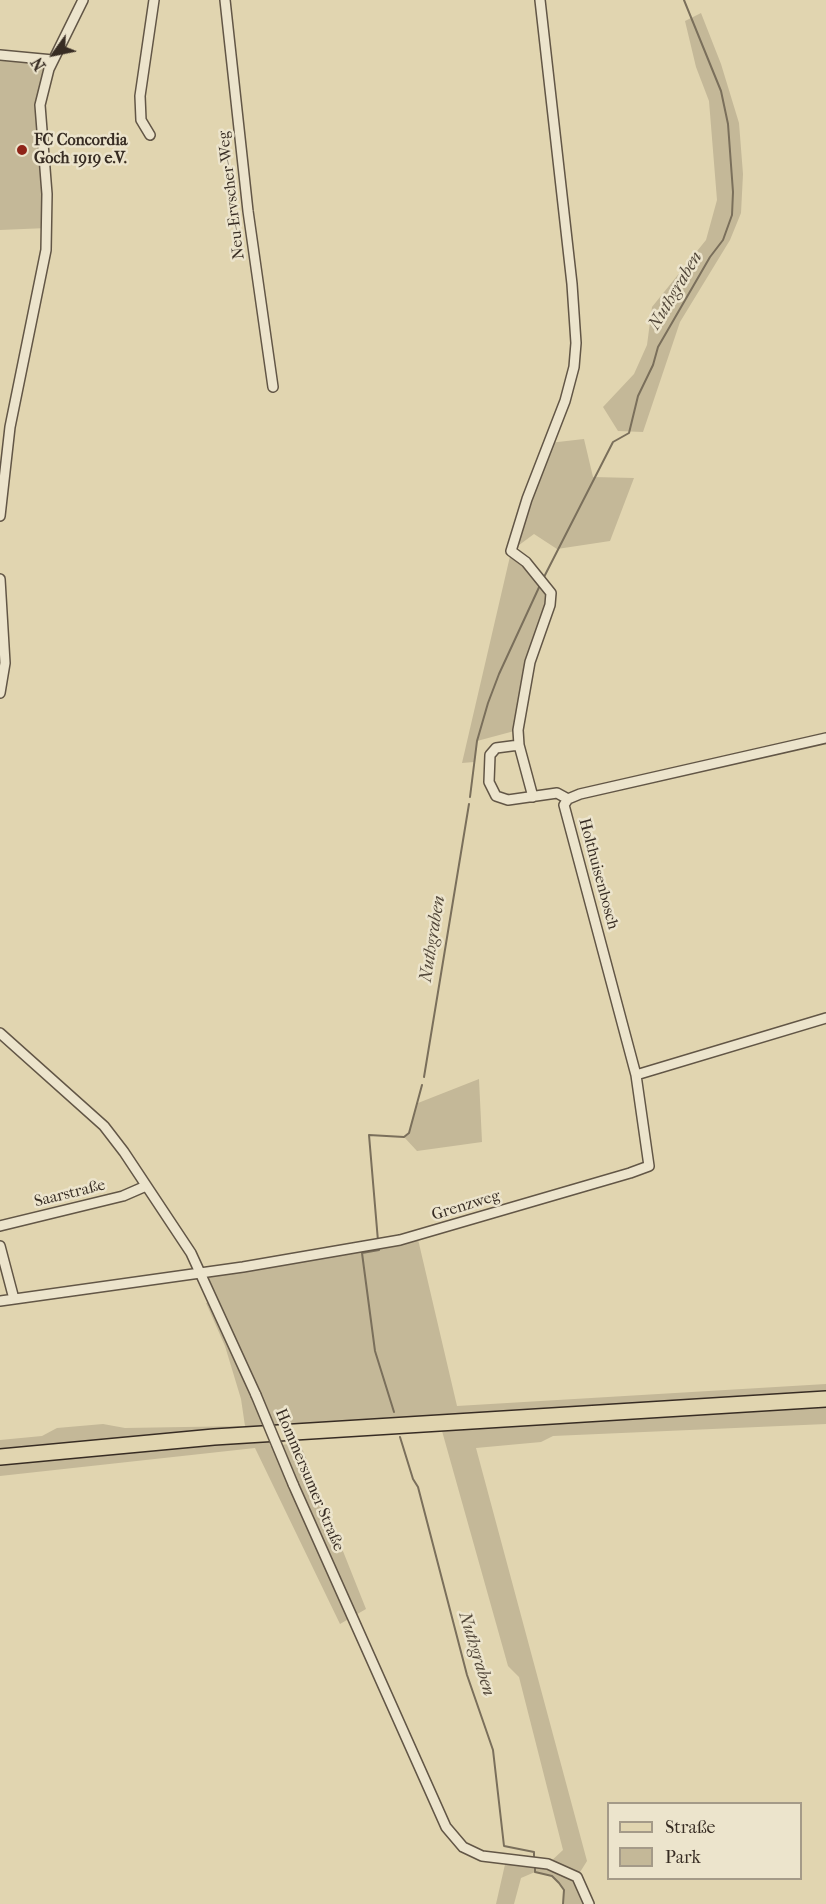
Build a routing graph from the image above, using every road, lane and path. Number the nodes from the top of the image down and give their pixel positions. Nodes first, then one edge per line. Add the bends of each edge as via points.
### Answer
1 (83, 0) edge
2 (154, 0) edge
3 (225, 0) edge
4 (540, 0) edge
5 (0, 55) edge
6 (51, 64) junction
7 (150, 135) dead end
8 (273, 387) dead end
9 (0, 516) edge
10 (0, 579) edge
11 (0, 693) edge
12 (826, 738) edge
13 (519, 745) junction
14 (532, 797) junction
15 (568, 799) junction
16 (826, 1018) edge
17 (0, 1033) edge
18 (636, 1075) junction
19 (147, 1186) junction
20 (0, 1226) edge
21 (0, 1245) edge
22 (201, 1272) junction
23 (14, 1299) junction
24 (0, 1301) edge
25 (826, 1399) edge
26 (0, 1456) edge
27 (588, 1904) edge

1 - 6 street
2 - 7 street via 141,96 141,120
3 - 8 street, Neu-Ervscher-Weg via 250,231
4 - 13 street via 576,343 565,401 511,552 526,562 551,593 530,662
5 - 6 street
6 - 9 street via 40,105 47,194 46,250 10,428
10 - 11 street via 5,663
12 - 15 street, Holthuisenbosch
13 - 14 street
13 - 14 street via 496,748 490,755 491,788 501,798
14 - 15 street via 557,793
15 - 18 street, Holthuisenbosch via 564,805
16 - 18 street
17 - 19 street, Hommersumer Straße via 104,1126
18 - 22 street, Grenzweg via 649,1166 400,1240
19 - 20 street, Saarstraße via 123,1196
19 - 22 street, Hommersumer Straße
21 - 23 street
22 - 23 street, Grenzweg
22 - 27 street, Hommersumer Straße, bridge via 446,1827 463,1847 483,1856 548,1864 577,1877
23 - 24 street, Grenzweg
25 - 26 main road via 214,1437

